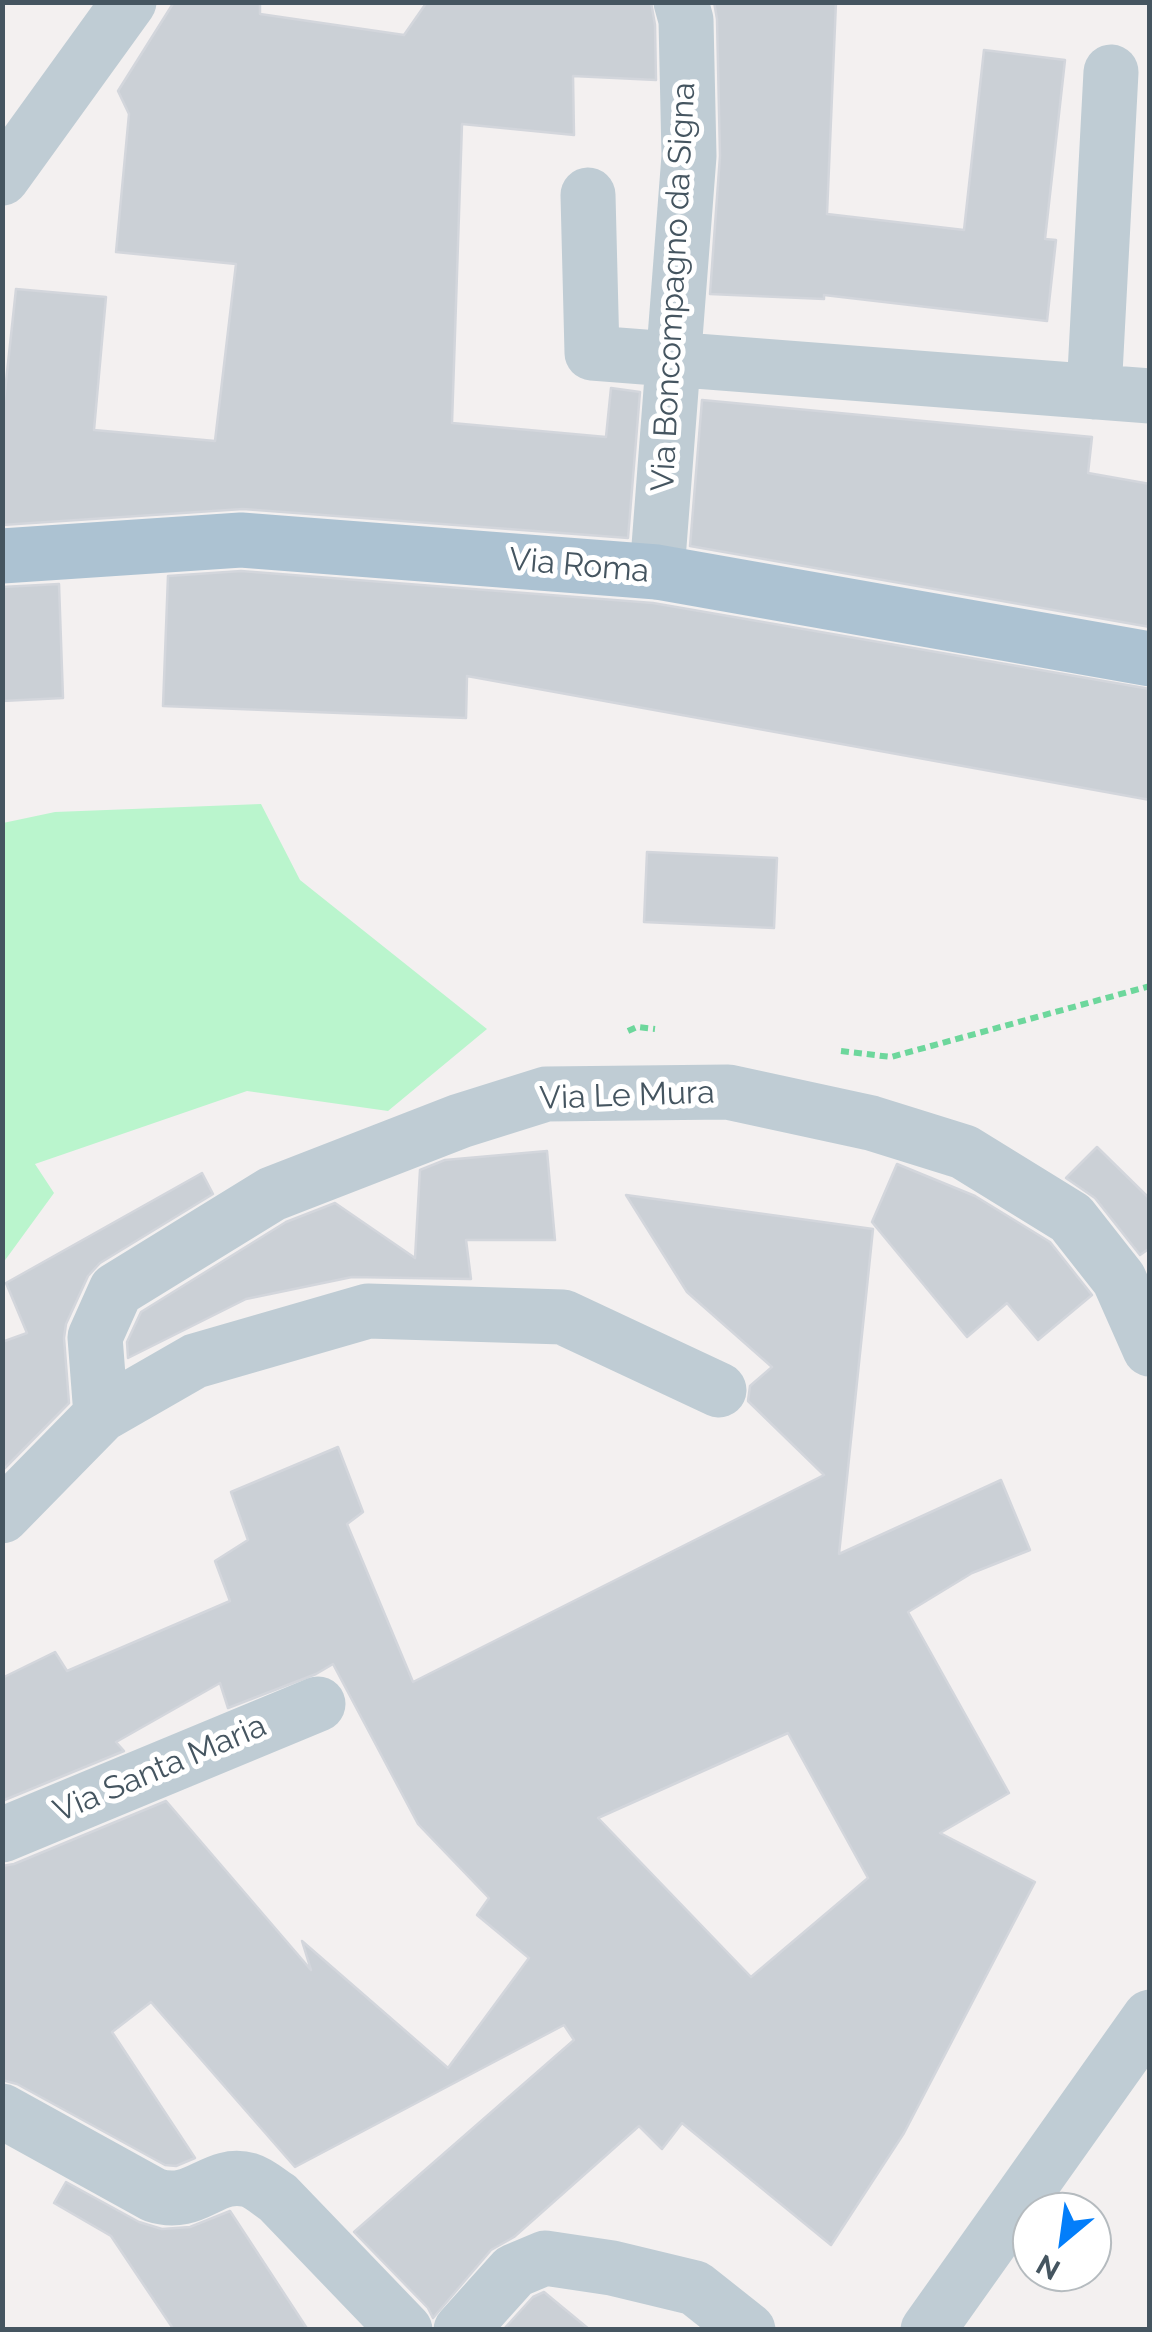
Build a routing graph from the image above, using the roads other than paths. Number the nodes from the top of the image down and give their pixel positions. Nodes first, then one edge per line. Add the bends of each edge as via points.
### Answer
1 (129, 2) edge
2 (681, 2) edge
3 (1111, 72) dead end
4 (2, 178) edge
5 (588, 195) dead end
6 (674, 358) junction
7 (1094, 392) junction
8 (1150, 396) edge
9 (2, 556) edge
10 (657, 572) junction
11 (1150, 659) edge
12 (1150, 1349) edge
13 (720, 1390) dead end
14 (101, 1416) junction
15 (2, 1516) edge
16 (318, 1704) dead end
17 (2, 1835) edge
18 (1150, 2017) edge
19 (2, 2111) edge
20 (405, 2330) edge
21 (461, 2330) edge
22 (748, 2330) edge
23 (928, 2330) edge

1 - 4 street
2 - 6 street, Via Boncompagno da Signa via 688,156
3 - 7 street
5 - 6 street via 592,353
6 - 7 street
6 - 10 street, Via Boncompagno da Signa
7 - 8 street
9 - 10 main road, Via Roma via 241,540
10 - 11 main road, Via Roma
12 - 14 street, Via Le Mura via 1119,1279 1070,1218 964,1152 871,1122 728,1092 546,1094 272,1194 116,1290 95,1337
13 - 14 street via 562,1317 368,1311 195,1361
14 - 15 street
16 - 17 street, Via Santa Maria
18 - 23 street
19 - 20 street via 170,2200 232,2178 253,2180
21 - 22 street via 514,2271 544,2258 695,2288

